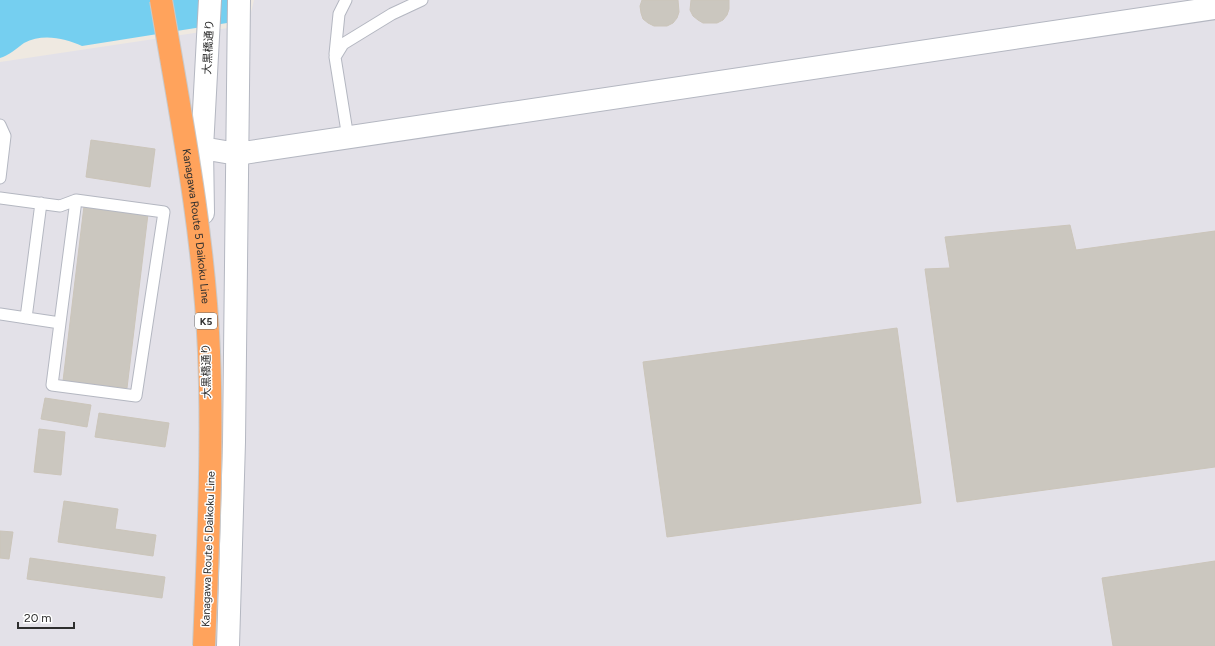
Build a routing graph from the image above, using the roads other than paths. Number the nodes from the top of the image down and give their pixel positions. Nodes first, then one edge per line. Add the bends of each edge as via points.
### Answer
1 (161, 0) edge
2 (169, 0) edge
3 (210, 0) edge
4 (239, 0) edge
5 (346, 0) edge
6 (422, 0) edge
7 (1215, 8) edge
8 (335, 56) junction
9 (0, 125) edge
10 (348, 138) junction
11 (202, 148) junction
12 (237, 154) junction
13 (0, 178) edge
14 (0, 198) edge
15 (76, 200) junction
16 (41, 202) junction
17 (0, 314) edge
18 (26, 318) junction
19 (60, 323) junction
20 (204, 646) edge
21 (208, 646) edge
22 (212, 646) edge
23 (228, 646) edge

1 - 20 highway, Kanagawa Route 5 Daikoku Line / K5, bridge via 192,177 209,351 211,448
2 - 22 highway, Kanagawa Route 5 Daikoku Line / K5 via 199,171 210,258 220,448
3 - 11 street, 大黒橋通り
4 - 12 street
5 - 8 lane via 339,14
6 - 8 lane via 392,14 343,44
7 - 10 street
8 - 10 lane
9 - 13 lane via 5,136
10 - 12 street
11 - 12 street
11 - 21 street, 大黒橋通り
12 - 23 street via 234,442
14 - 16 lane
15 - 16 lane via 60,206
15 - 19 lane
15 - 19 lane via 164,212 136,396 52,385
16 - 18 lane
17 - 18 lane
18 - 19 lane

